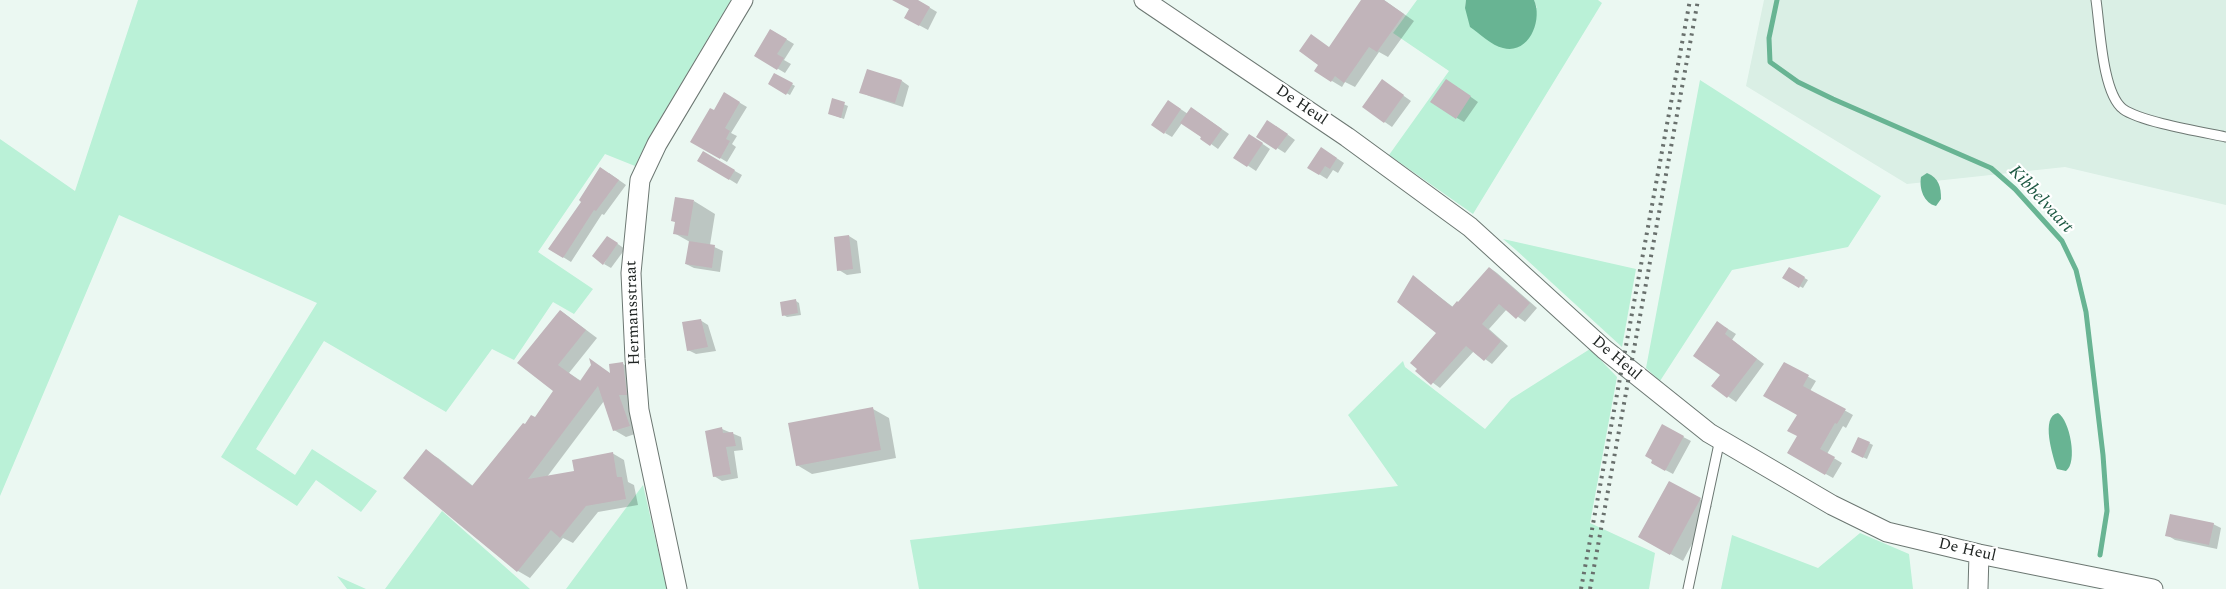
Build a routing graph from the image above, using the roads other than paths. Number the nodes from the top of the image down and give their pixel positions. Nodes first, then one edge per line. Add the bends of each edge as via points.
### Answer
1 (743, 0) edge
2 (1144, 0) edge
3 (2096, 0) edge
4 (2226, 137) edge
5 (1720, 440) junction
6 (1980, 554) junction
7 (677, 589) edge
8 (1688, 589) edge
9 (1978, 589) edge
10 (2152, 589) edge

1 - 7 street, Hermansstraat via 657,144 640,180 630,273 634,360 639,410
2 - 5 street, De Heul via 1347,137 1470,227 1604,350
3 - 4 lane via 2108,85 2122,109
5 - 6 street, De Heul via 1887,532
5 - 8 lane
6 - 9 street
6 - 10 street, De Heul

